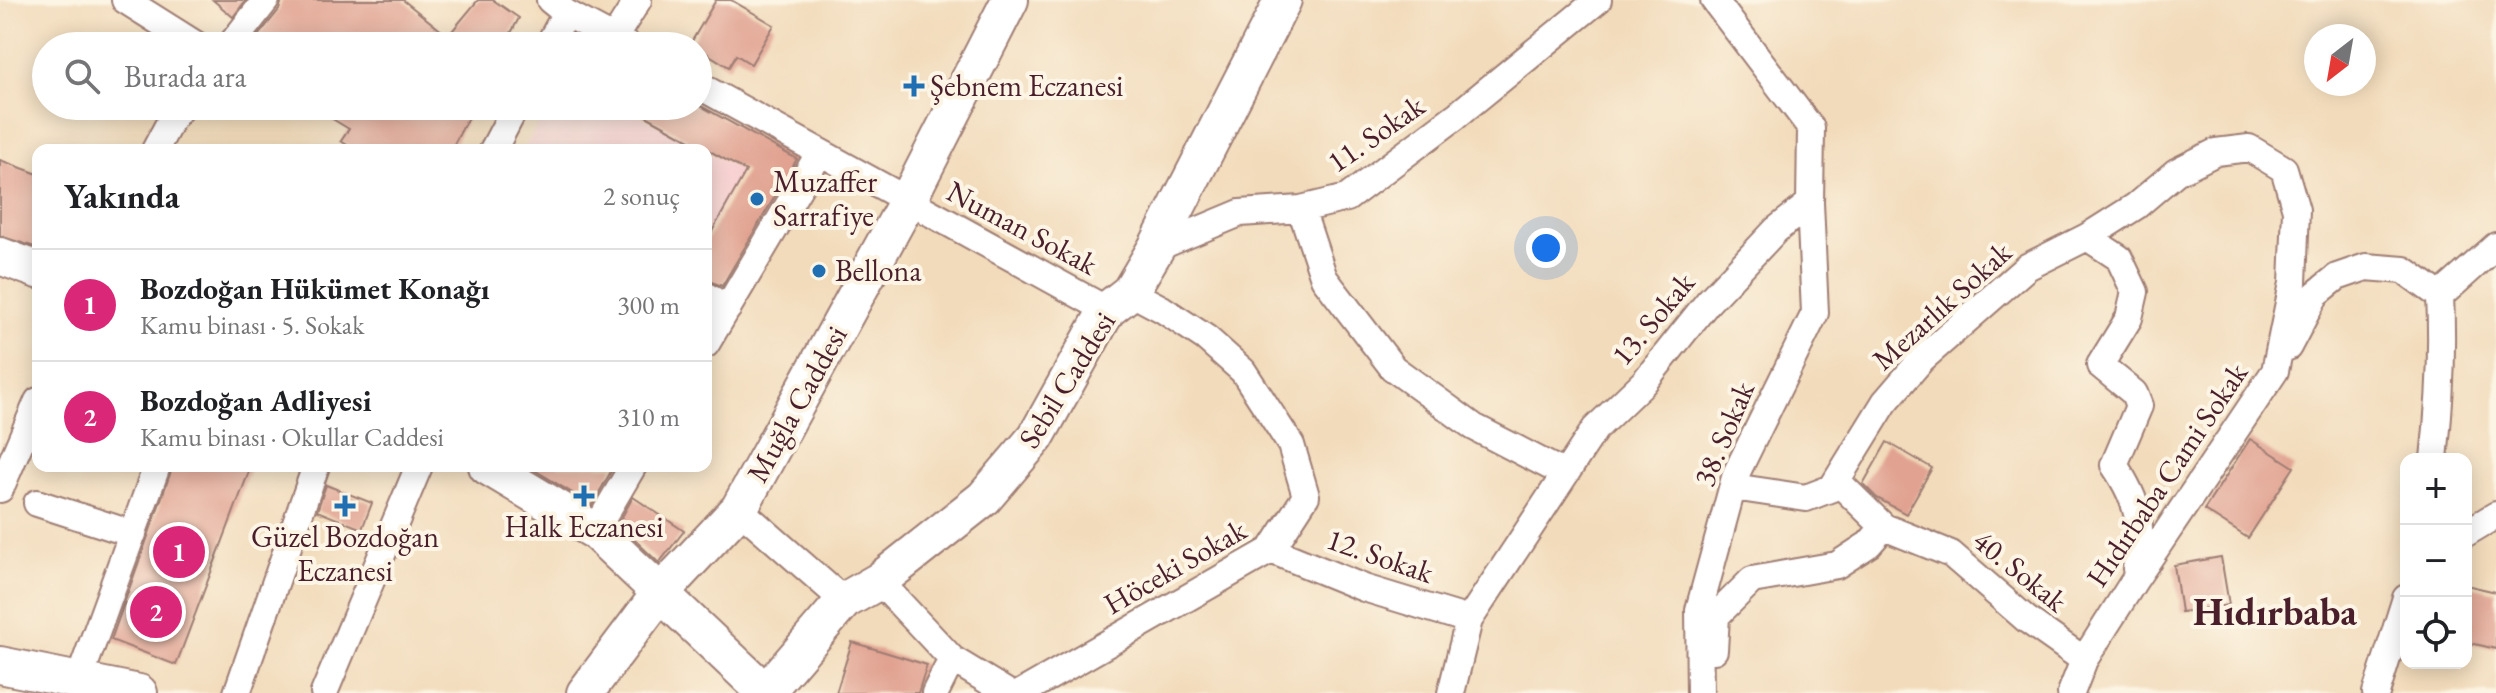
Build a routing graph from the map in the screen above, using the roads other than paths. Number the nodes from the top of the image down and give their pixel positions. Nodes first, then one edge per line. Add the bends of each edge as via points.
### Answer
1 (125, 0) edge
2 (266, 0) edge
3 (638, 0) edge
4 (1010, 0) edge
5 (1283, 0) edge
6 (1598, 0) edge
7 (1714, 0) edge
8 (558, 7) edge
9 (176, 32) edge
10 (241, 32) edge
11 (552, 32) edge
12 (603, 32) edge
13 (625, 32) edge
14 (712, 93) edge
15 (171, 120) edge
16 (509, 120) edge
17 (158, 144) edge
18 (496, 144) edge
19 (819, 154) junction
20 (907, 202) junction
21 (1810, 203) junction
22 (2136, 206) joint
23 (1301, 209) junction
24 (2087, 237) junction
25 (2496, 246) edge
26 (1156, 248) junction
27 (0, 256) edge
28 (32, 268) edge
29 (2440, 296) junction
30 (1118, 301) junction
31 (717, 302) edge
32 (2275, 371) junction
33 (32, 415) edge
34 (2435, 453) edge
35 (155, 472) edge
36 (314, 472) edge
37 (416, 472) edge
38 (497, 472) edge
39 (629, 472) edge
40 (1565, 474) junction
41 (1837, 481) junction
42 (1733, 487) junction
43 (0, 489) edge
44 (37, 503) dead end
45 (739, 509) junction
46 (2496, 515) edge
47 (1884, 527) junction
48 (2472, 529) edge
49 (595, 531) junction
50 (133, 534) junction
51 (1271, 550) junction
52 (879, 581) junction
53 (2134, 581) junction
54 (660, 593) junction
55 (844, 601) junction
56 (2400, 617) edge
57 (1469, 620) junction
58 (952, 659) junction
59 (2084, 660) junction
60 (0, 665) edge
61 (79, 680) junction
62 (139, 693) edge
63 (237, 693) edge
64 (324, 693) edge
65 (585, 693) edge
66 (765, 693) edge
67 (935, 693) edge
68 (1008, 693) edge
69 (1021, 693) edge
70 (1451, 693) edge
71 (1700, 693) edge
72 (1713, 693) edge
73 (2071, 693) edge
74 (2376, 693) edge

1 - 9 street
2 - 10 street
3 - 13 street
4 - 20 street, Muğla Caddesi
5 - 26 street, Sebil Caddesi
6 - 23 street, 11. Sokak via 1347,198
7 - 21 street via 1811,128
8 - 11 street
8 - 12 street
14 - 19 street, Numan Sokak
15 - 17 street
16 - 18 street
19 - 20 street, Numan Sokak
19 - 31 street
20 - 30 street, Numan Sokak
20 - 45 street, Muğla Caddesi
21 - 40 street, 13. Sokak via 1776,230 1708,302 1644,382 1595,429
21 - 42 street, 38. Sokak via 1815,313
22 - 24 street, Mezarlık Sokak
22 - 32 street, Hıdırbaba Cami Sokak via 2176,172 2216,152 2249,148 2284,169 2296,210 2293,283
23 - 26 street, 11. Sokak via 1240,213
23 - 40 street via 1324,278 1393,368 1474,427
24 - 41 street, Mezarlık Sokak via 2027,267 1922,359 1885,402
24 - 53 street via 2119,258 2135,292 2129,318 2100,365 2134,393 2139,406 2114,465 2137,515 2141,539
25 - 29 street
26 - 30 street, Sebil Caddesi
27 - 28 street
29 - 32 street via 2404,270 2366,267 2337,277 2316,294
29 - 34 street
30 - 51 street, Höceki Sokak via 1162,309 1206,338 1243,371 1291,445 1306,496
30 - 52 street, Sebil Caddesi via 1036,437 984,498
32 - 53 street, Hıdırbaba Cami Sokak
33 - 43 street
35 - 50 street
36 - 63 street
37 - 64 street
38 - 49 street
39 - 49 street
40 - 57 street, 13. Sokak
41 - 42 street via 1806,498
41 - 47 street, 40. Sokak
42 - 71 street, 38. Sokak via 1699,610
44 - 50 street
45 - 54 street, Muğla Caddesi
45 - 55 street
46 - 48 street
47 - 59 street, 40. Sokak via 1951,554 2026,619
47 - 72 street via 1837,565 1752,580 1716,616
49 - 54 street
50 - 61 street
51 - 57 street, 12. Sokak via 1364,588
51 - 69 street, Höceki Sokak
52 - 55 street, Sebil Caddesi
52 - 58 street
53 - 59 street, Hıdırbaba Cami Sokak
54 - 65 street, Muğla Caddesi
54 - 66 street
55 - 66 street, Sebil Caddesi
56 - 74 street
57 - 70 street, 13. Sokak
58 - 67 street
58 - 68 street
59 - 73 street, Hıdırbaba Cami Sokak
60 - 61 street
61 - 62 street

